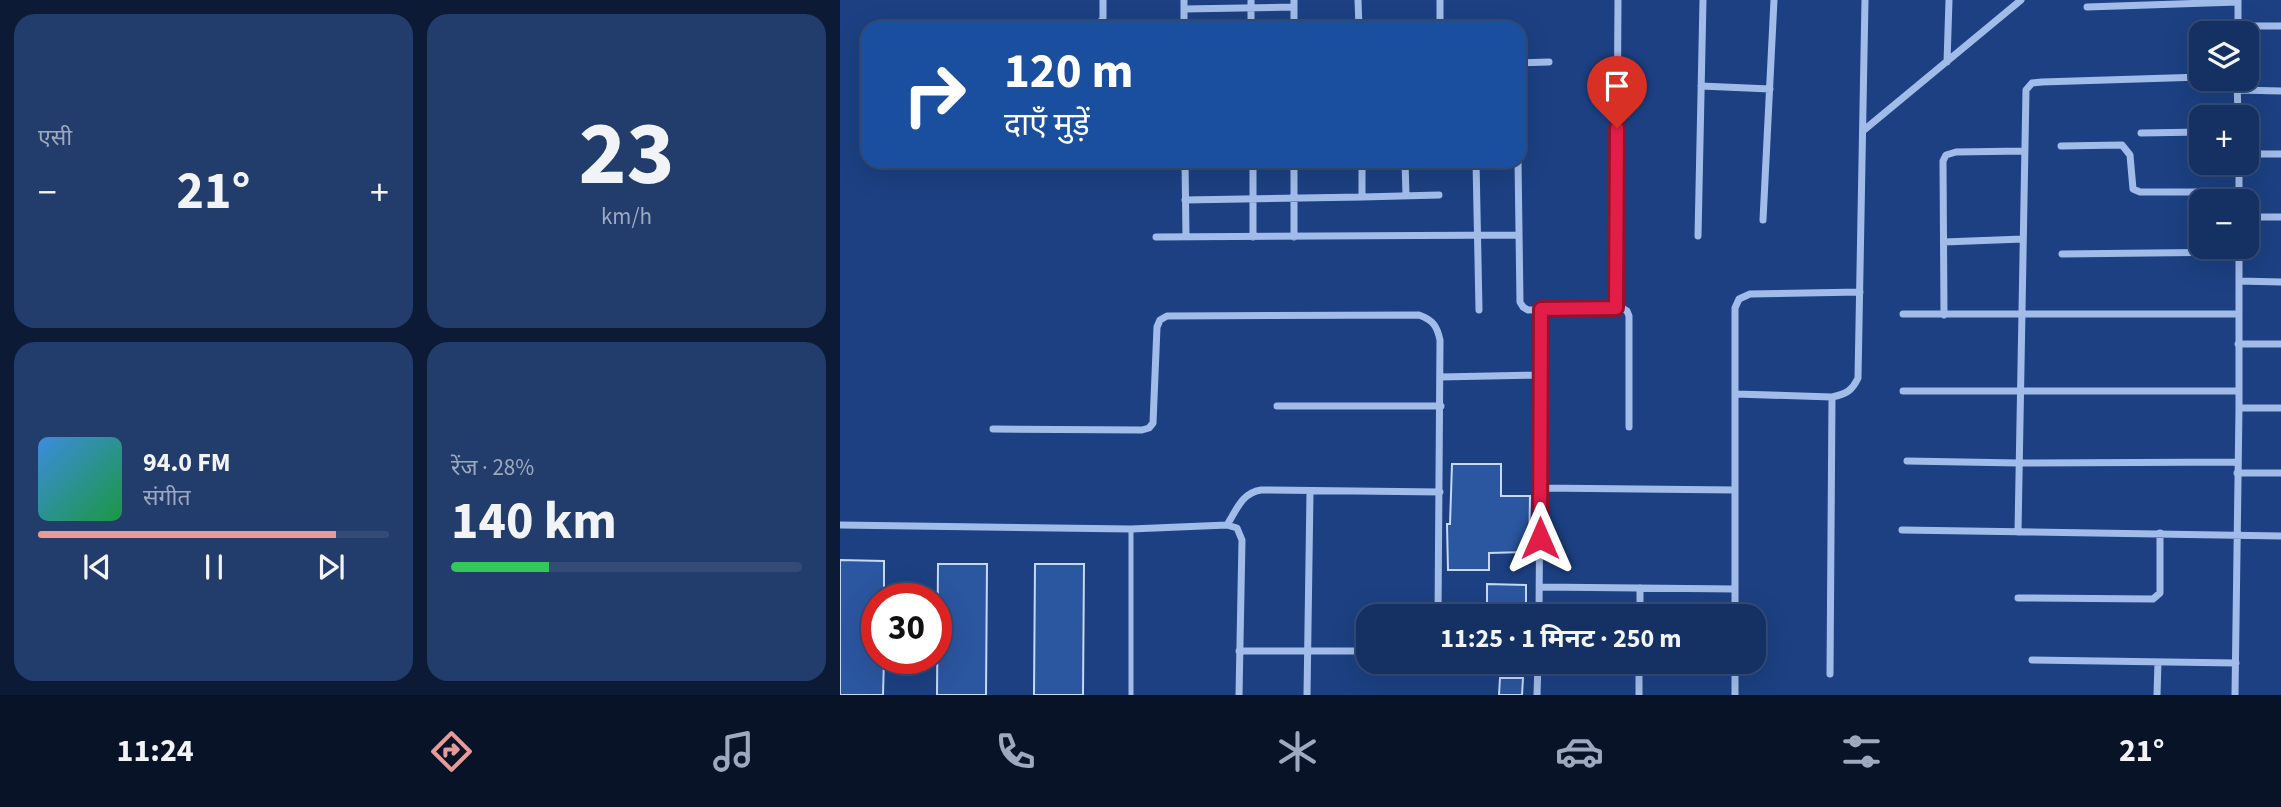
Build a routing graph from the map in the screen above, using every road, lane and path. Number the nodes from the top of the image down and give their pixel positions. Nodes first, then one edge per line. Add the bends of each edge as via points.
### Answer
1 (1102, 0) edge
2 (1358, 0) edge
3 (1440, 0) edge
4 (1618, 0) edge
5 (1703, 0) edge
6 (1774, 0) edge
7 (1865, 0) edge
8 (1949, 0) edge
9 (2021, 0) edge
10 (2238, 1) edge
11 (1294, 3) edge
12 (1184, 4) edge
13 (1251, 4) edge
14 (2087, 7) dead end
15 (1101, 21) edge
16 (1294, 21) edge
17 (1359, 21) edge
18 (1440, 21) edge
19 (2238, 21) edge
20 (2281, 26) edge
21 (2259, 28) edge
22 (1549, 62) dead end
23 (1947, 62) junction
24 (1526, 63) edge
25 (2189, 78) edge
26 (1701, 86) junction
27 (1770, 89) junction
28 (2259, 90) edge
29 (2281, 91) edge
30 (1864, 130) junction
31 (2189, 132) edge
32 (2141, 133) dead end
33 (2061, 146) dead end
34 (2024, 151) junction
35 (2259, 154) edge
36 (2281, 154) edge
37 (1185, 168) edge
38 (1253, 168) edge
39 (1294, 168) edge
40 (1362, 168) edge
41 (1405, 168) edge
42 (1476, 168) edge
43 (1518, 168) edge
44 (2189, 192) edge
45 (1406, 195) junction
46 (1438, 195) dead end
47 (1362, 197) junction
48 (1294, 198) junction
49 (1254, 199) junction
50 (1185, 200) junction
51 (2259, 217) edge
52 (2281, 217) edge
53 (1763, 220) dead end
54 (1518, 235) junction
55 (1294, 236) junction
56 (1478, 236) junction
57 (1698, 236) dead end
58 (1156, 237) dead end
59 (1186, 237) junction
60 (1253, 237) junction
61 (2023, 239) junction
62 (1944, 242) junction
63 (2189, 250) edge
64 (2062, 254) dead end
65 (2239, 259) edge
66 (2239, 281) junction
67 (2281, 282) edge
68 (1860, 292) junction
69 (1616, 308) junction
70 (1541, 309) junction
71 (1479, 310) dead end
72 (1903, 314) dead end
73 (2239, 314) junction
74 (1944, 315) junction
75 (2023, 315) junction
76 (2238, 344) junction
77 (2281, 344) edge
78 (1541, 375) junction
79 (1440, 377) junction
80 (2020, 389) junction
81 (1903, 391) dead end
82 (2239, 391) junction
83 (1736, 394) junction
84 (1832, 397) junction
85 (1277, 406) dead end
86 (1441, 406) junction
87 (2239, 408) junction
88 (2281, 408) edge
89 (1629, 427) dead end
90 (993, 429) dead end
91 (1907, 461) dead end
92 (2238, 462) junction
93 (2018, 463) junction
94 (2237, 473) junction
95 (2281, 473) edge
96 (1540, 488) junction
97 (1735, 490) junction
98 (1310, 492) junction
99 (1440, 492) junction
100 (1227, 524) junction
101 (840, 525) edge
102 (1131, 528) junction
103 (1902, 530) dead end
104 (2018, 532) junction
105 (2160, 533) junction
106 (2237, 535) junction
107 (2281, 536) edge
108 (1540, 587) junction
109 (1640, 588) junction
110 (1735, 589) junction
111 (2018, 598) dead end
112 (1438, 604) edge
113 (1539, 604) edge
114 (1640, 604) edge
115 (1735, 604) edge
116 (1239, 651) junction
117 (1307, 651) junction
118 (1356, 651) edge
119 (2032, 660) dead end
120 (2158, 662) junction
121 (2236, 663) junction
122 (1538, 674) edge
123 (1639, 674) edge
124 (1735, 674) edge
125 (1830, 674) dead end
126 (1131, 695) edge
127 (1239, 695) edge
128 (1307, 695) edge
129 (1537, 695) edge
130 (1639, 695) edge
131 (1735, 695) edge
132 (2157, 695) edge
133 (2235, 695) edge

1 - 15 street
2 - 17 street
3 - 18 street
4 - 69 street
5 - 26 street
6 - 27 street
7 - 30 street
8 - 23 street
9 - 23 street
10 - 14 street
10 - 19 street
11 - 13 street
11 - 16 street
12 - 13 street
20 - 21 street
22 - 24 street
23 - 30 street
25 - 34 street via 2032,83 2026,90
26 - 27 street
26 - 57 street
27 - 53 street
28 - 29 street
30 - 68 street
31 - 32 street
33 - 44 street via 2122,145 2130,155 2133,189
34 - 61 street
34 - 62 street via 1946,155
35 - 36 street
37 - 50 street
38 - 49 street
39 - 48 street
40 - 47 street
41 - 45 street
42 - 56 street
43 - 54 street
45 - 46 street
45 - 47 street
47 - 48 street
48 - 49 street
48 - 55 street
49 - 50 street
49 - 60 street
50 - 59 street
51 - 52 street
54 - 56 street
54 - 70 street via 1520,302 1528,310
55 - 56 street
55 - 60 street
56 - 71 street
58 - 59 street
59 - 60 street
61 - 62 street
61 - 75 street
62 - 74 street
63 - 64 street
65 - 66 street
66 - 67 street
66 - 73 street
68 - 83 street via 1750,294 1740,299 1735,308
68 - 84 street via 1858,378 1846,394
69 - 70 street
69 - 89 street via 1629,316
70 - 78 street
72 - 74 street
73 - 75 street
73 - 76 street
74 - 75 street
75 - 80 street
76 - 77 street
76 - 82 street
78 - 79 street
78 - 96 street
79 - 86 street
79 - 90 street via 1437,329 1419,315 1167,316 1157,327 1153,423 1149,428
80 - 81 street
80 - 82 street
80 - 93 street
82 - 87 street
83 - 84 street
83 - 97 street
84 - 125 street
85 - 86 street
86 - 99 street
87 - 88 street
87 - 92 street
91 - 93 street
92 - 93 street
92 - 94 street
93 - 104 street
94 - 95 street
94 - 106 street
96 - 97 street
96 - 108 street
97 - 110 street
98 - 99 street
98 - 100 street via 1251,492
98 - 117 street
99 - 112 street
100 - 102 street
100 - 116 street via 1237,528 1242,540
101 - 102 street
102 - 126 lane
103 - 104 street
104 - 105 street
105 - 106 street
105 - 111 street via 2160,593 2153,599
106 - 107 street
106 - 121 street
108 - 109 street
108 - 113 street
109 - 110 street
109 - 114 street
110 - 115 street
116 - 117 street
116 - 127 street
117 - 118 street
117 - 128 street
119 - 120 street
120 - 121 street
120 - 132 street
121 - 133 street
122 - 129 street
123 - 130 street
124 - 131 street

